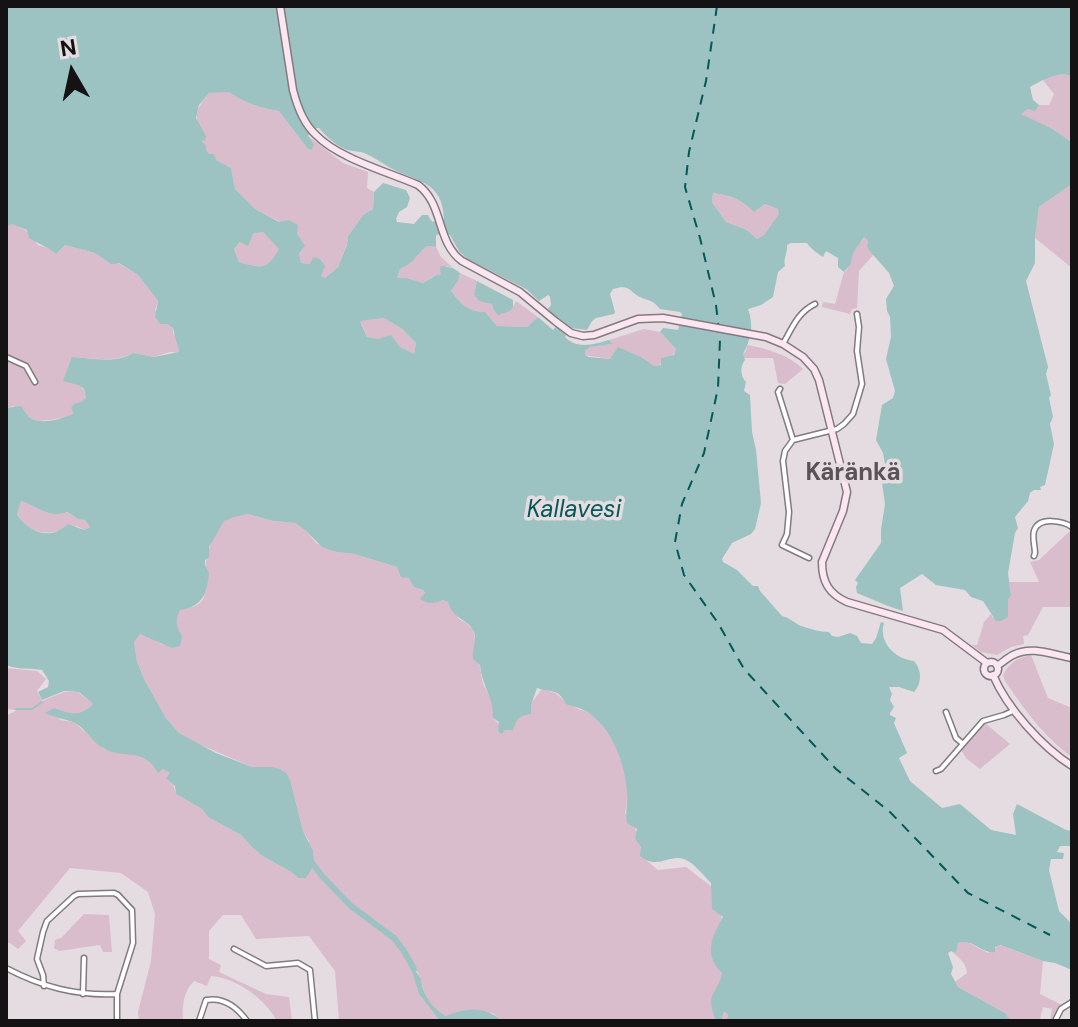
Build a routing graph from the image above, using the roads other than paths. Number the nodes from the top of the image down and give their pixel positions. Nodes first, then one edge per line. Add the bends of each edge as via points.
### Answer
1 (280, 6) edge
2 (815, 304) dead end
3 (857, 314) dead end
4 (783, 344) junction
5 (6, 357) edge
6 (35, 382) dead end
7 (780, 389) dead end
8 (832, 430) junction
9 (793, 440) junction
10 (1072, 527) edge
11 (1034, 556) dead end
12 (809, 558) dead end
13 (1072, 658) edge
14 (987, 663) junction
15 (997, 666) junction
16 (993, 675) junction
17 (1015, 709) junction
18 (946, 712) dead end
19 (962, 743) junction
20 (1072, 766) edge
21 (936, 771) dead end
22 (234, 949) dead end
23 (84, 958) dead end
24 (6, 968) edge
25 (44, 986) junction
26 (83, 994) junction
27 (117, 994) junction
28 (1072, 1002) edge
29 (117, 1021) edge
30 (199, 1021) edge
31 (247, 1021) edge
32 (315, 1021) edge
33 (1055, 1021) edge

1 - 4 main road via 296,101 306,123 332,147 418,185 431,198 453,255 527,296 571,333 594,335 638,319 663,318
2 - 4 street via 799,315
3 - 8 street via 862,384 853,414
4 - 8 main road via 814,369
5 - 6 street via 26,366
7 - 9 street
8 - 9 street
8 - 14 main road via 847,492 822,562 829,590 847,602 943,630
9 - 12 street via 783,461 789,517 782,545
10 - 11 street via 1044,522 1036,527
13 - 15 main road via 1030,651
14 - 15 main road
14 - 16 main road via 984,669
15 - 16 main road
16 - 17 main road
17 - 19 street via 983,721
17 - 20 main road
18 - 19 street
19 - 21 street
22 - 32 street via 266,966 298,963 310,970
23 - 26 street
24 - 25 street
25 - 26 street
25 - 27 street via 37,959 47,921 78,894 114,893 132,910 133,943
26 - 27 street
27 - 29 street
28 - 33 street
30 - 31 street via 211,998 234,1006

